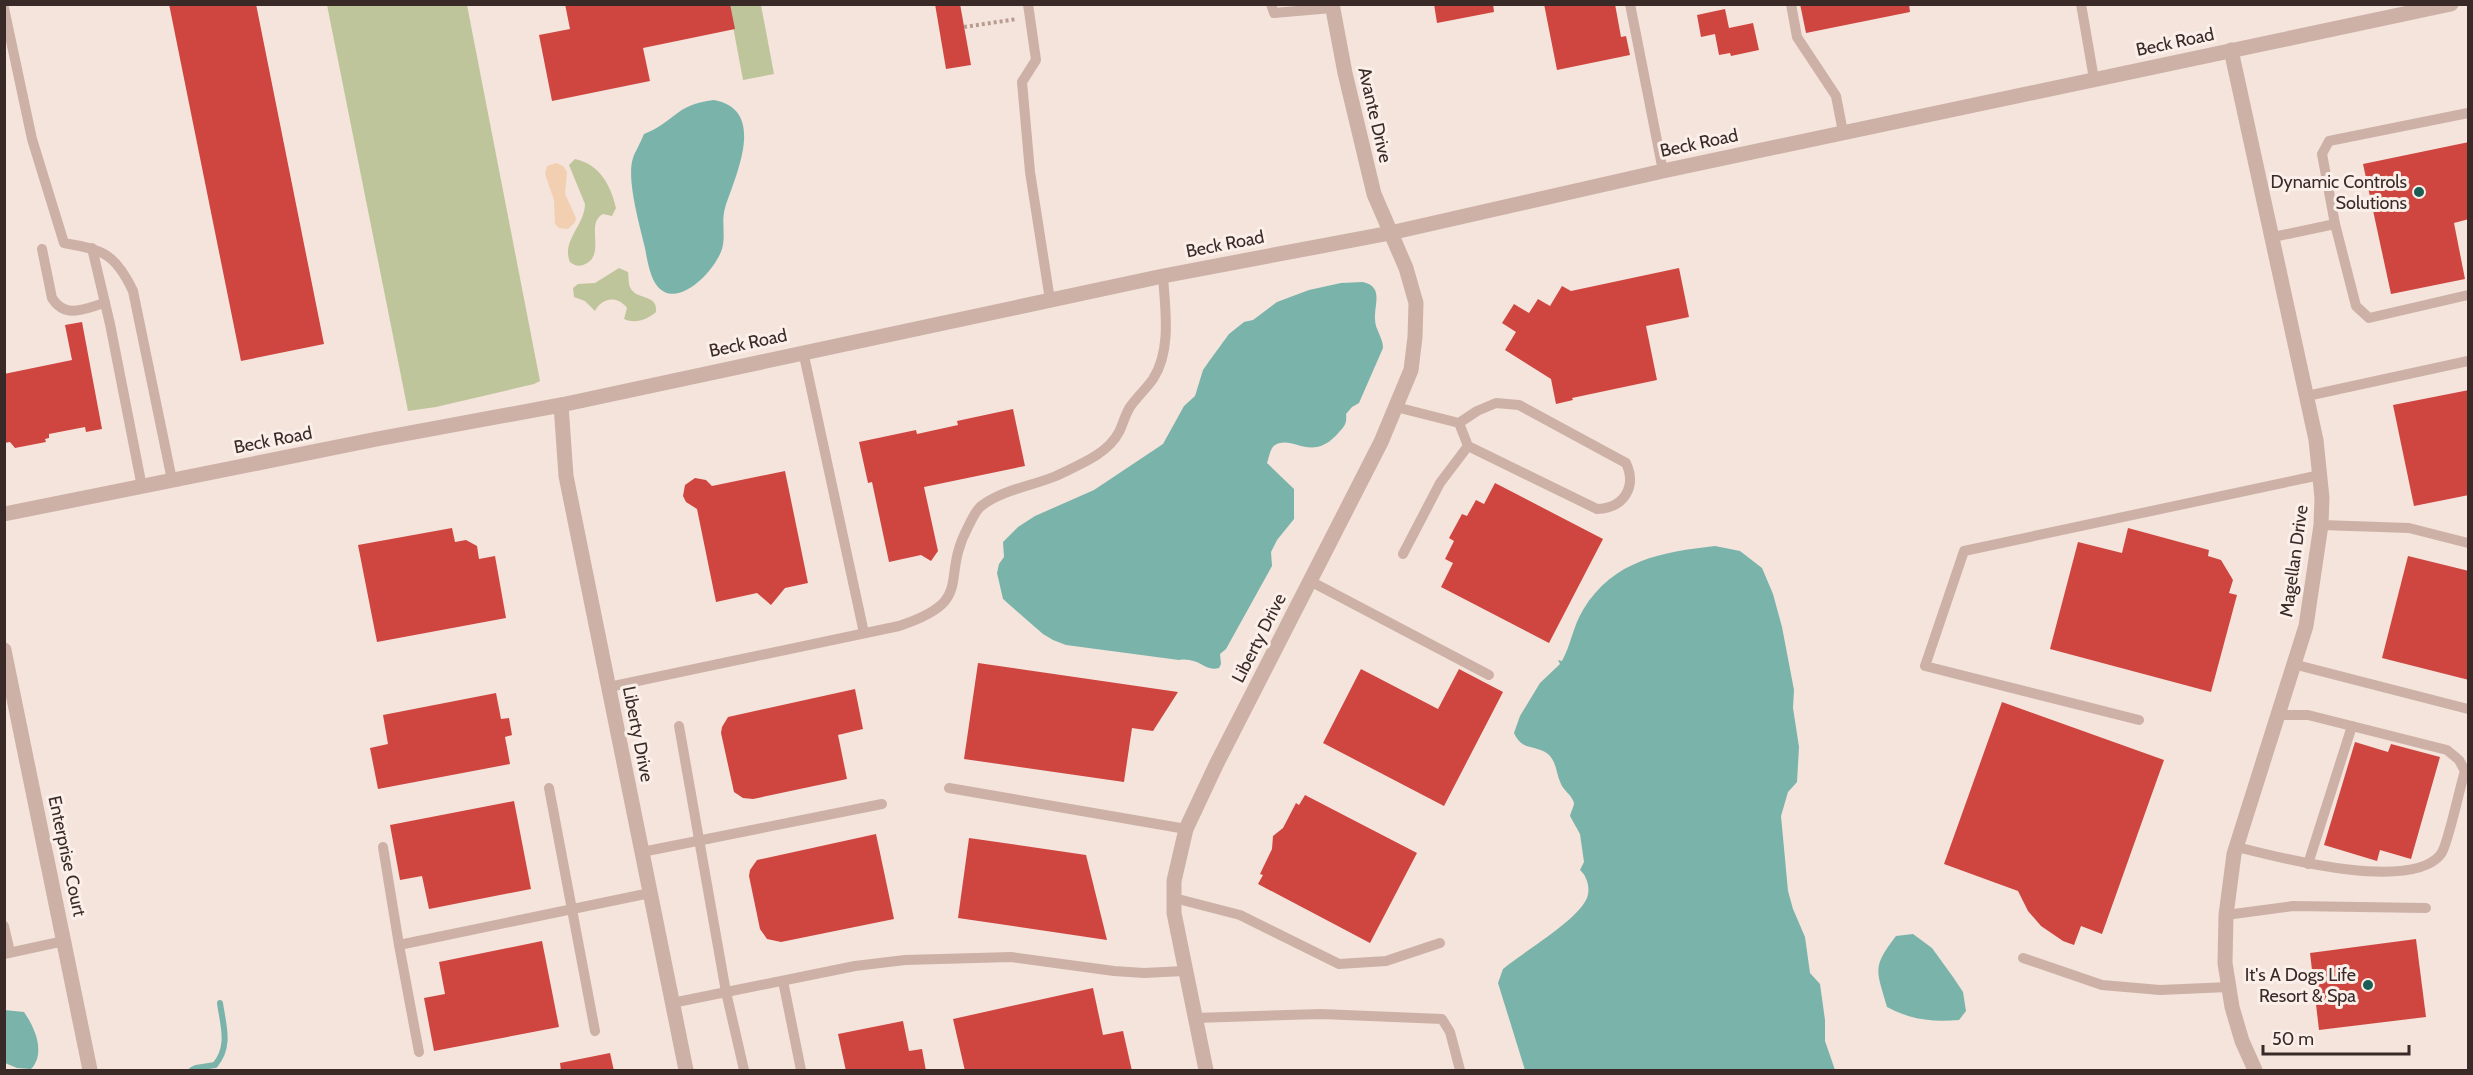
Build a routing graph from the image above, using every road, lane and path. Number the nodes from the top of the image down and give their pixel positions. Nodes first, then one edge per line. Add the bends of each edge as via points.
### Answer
1 (1028, 4) edge
2 (1271, 4) edge
3 (1630, 4) edge
4 (1791, 4) edge
5 (2081, 4) edge
6 (2451, 4) edge
7 (1332, 6) edge
8 (4, 8) edge
9 (2423, 8) edge
10 (1030, 18) junction
11 (964, 27) dead end
12 (2231, 50) junction
13 (2094, 79) junction
14 (2469, 113) edge
15 (1844, 132) junction
16 (1663, 171) junction
17 (2335, 224) junction
18 (1390, 233) junction
19 (2273, 237) junction
20 (92, 248) junction
21 (42, 249) dead end
22 (1163, 276) junction
23 (2469, 295) edge
24 (1050, 300) junction
25 (105, 303) junction
26 (803, 351) junction
27 (2469, 361) edge
28 (2307, 396) junction
29 (561, 405) junction
30 (1396, 407) junction
31 (1459, 423) junction
32 (1468, 446) junction
33 (2320, 475) junction
34 (172, 480) junction
35 (142, 487) junction
36 (4, 514) edge
37 (2321, 525) junction
38 (2469, 543) edge
39 (1403, 554) dead end
40 (1310, 581) junction
41 (864, 633) junction
42 (4, 650) edge
43 (2293, 664) junction
44 (1489, 675) dead end
45 (609, 687) junction
46 (2469, 709) edge
47 (2277, 715) junction
48 (2139, 720) dead end
49 (679, 726) dead end
50 (2352, 726) junction
51 (549, 788) dead end
52 (949, 788) dead end
53 (882, 804) dead end
54 (1186, 829) junction
55 (701, 840) junction
56 (2236, 846) junction
57 (382, 847) dead end
58 (642, 852) junction
59 (2308, 864) junction
60 (650, 893) junction
61 (1174, 898) junction
62 (2427, 908) dead end
63 (571, 909) junction
64 (2226, 915) junction
65 (4, 926) edge
66 (64, 941) junction
67 (1440, 943) dead end
68 (399, 945) junction
69 (7, 953) edge
70 (2024, 957) dead end
71 (1184, 971) junction
72 (783, 981) junction
73 (2229, 987) junction
74 (726, 993) junction
75 (672, 1004) junction
76 (1195, 1018) junction
77 (596, 1031) dead end
78 (419, 1052) dead end
79 (90, 1071) edge
80 (686, 1071) edge
81 (744, 1071) edge
82 (801, 1071) edge
83 (1206, 1071) edge
84 (1460, 1071) edge
85 (2255, 1071) edge

1 - 10 lane
2 - 7 lane via 1274,14
3 - 16 lane
4 - 15 lane via 1797,37 1836,96
5 - 13 lane
6 - 9 street, Beck Road
7 - 18 street, Avante Drive via 1374,194
8 - 20 lane via 32,139 64,243
9 - 12 street, Beck Road
10 - 11 path
10 - 24 lane via 1036,60 1022,82 1030,171
12 - 13 street, Beck Road
12 - 19 street, Magellan Drive
13 - 15 street, Beck Road
14 - 17 lane via 2329,141 2322,154
15 - 16 street, Beck Road
16 - 18 street, Beck Road
17 - 19 lane
17 - 23 lane via 2356,306 2369,318
18 - 22 street, Beck Road
18 - 30 street, Liberty Drive via 1416,303 1411,370
19 - 28 street, Magellan Drive
20 - 25 lane
20 - 34 lane via 114,259 133,291
21 - 25 lane via 56,305 73,311
22 - 24 street, Beck Road
22 - 41 lane via 1166,324 1162,358 1105,450 979,508 960,545 951,593 939,609 899,626
24 - 26 street, Beck Road
25 - 35 lane
26 - 29 street, Beck Road
26 - 41 lane
27 - 28 lane
28 - 33 street, Magellan Drive
29 - 34 street, Beck Road
29 - 45 street, Liberty Drive via 566,476
30 - 31 lane
30 - 40 street, Liberty Drive
31 - 32 lane
31 - 32 lane via 1496,403 1519,405 1626,463 1631,486 1622,500 1609,508 1597,509
32 - 39 lane via 1440,483
33 - 37 street, Magellan Drive
33 - 48 lane via 1964,551 1925,666
34 - 35 street, Beck Road
35 - 36 street, Beck Road
37 - 38 lane via 2409,528
37 - 43 street, Magellan Drive via 2306,626
40 - 44 lane
40 - 54 street, Liberty Drive
41 - 45 lane
42 - 66 street, Enterprise Court
43 - 46 lane
43 - 47 street, Magellan Drive
45 - 58 street, Liberty Drive
47 - 50 lane via 2308,715
47 - 56 street, Magellan Drive
49 - 55 lane
50 - 59 lane
50 - 59 lane via 2447,750 2459,760 2465,771 2442,853 2431,863 2408,870 2365,872
51 - 63 lane
52 - 54 lane
53 - 55 lane
54 - 61 street, Liberty Drive via 1174,880
55 - 58 lane
55 - 74 lane
56 - 59 lane
56 - 64 street, Magellan Drive
57 - 68 lane
58 - 60 street, Liberty Drive
60 - 63 lane
60 - 75 street, Liberty Drive
61 - 67 lane via 1240,915 1339,964 1386,962
61 - 71 street, Liberty Drive
62 - 64 lane via 2293,906
63 - 68 lane
63 - 77 lane
64 - 73 street, Magellan Drive
65 - 69 lane
66 - 69 lane
66 - 79 street, Enterprise Court
68 - 78 lane
70 - 73 lane via 2102,985 2160,990
71 - 72 lane via 1114,971 1011,957 855,966
71 - 76 street, Liberty Drive
72 - 74 lane
72 - 82 lane
73 - 85 street, Magellan Drive via 2242,1041
74 - 75 lane
74 - 81 lane
75 - 80 street, Liberty Drive
76 - 83 street, Liberty Drive
76 - 84 lane via 1321,1014 1442,1019 1450,1032

